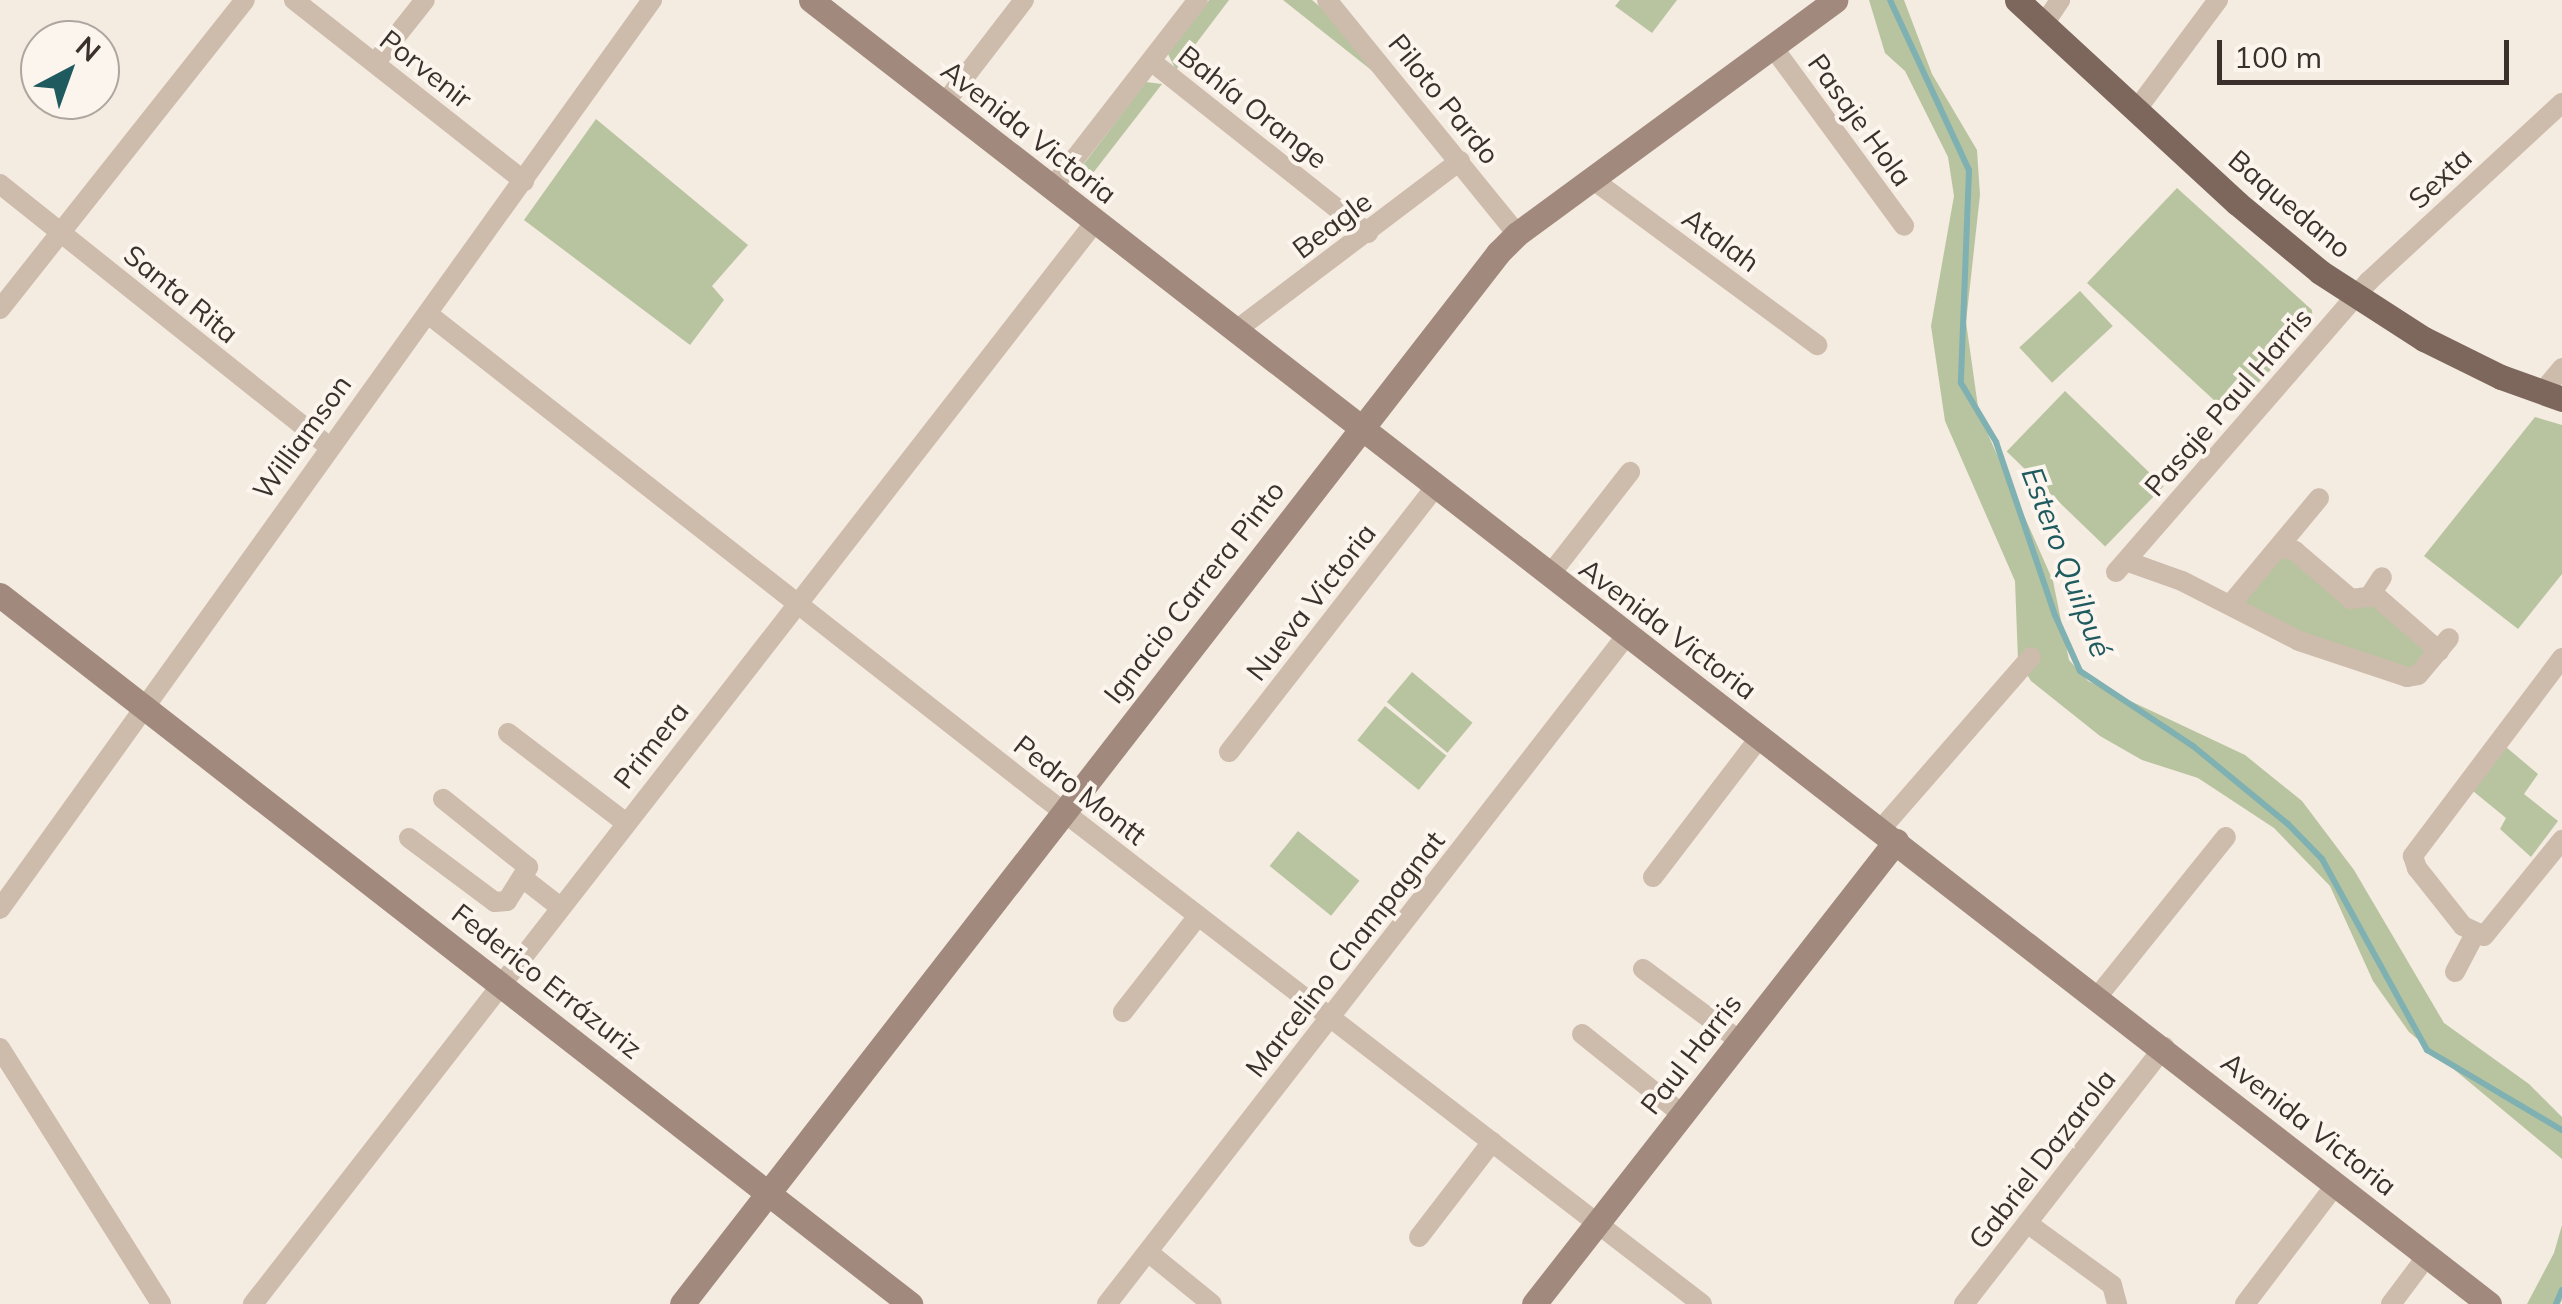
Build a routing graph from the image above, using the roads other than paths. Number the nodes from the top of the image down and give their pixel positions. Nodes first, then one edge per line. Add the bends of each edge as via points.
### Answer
1 (245, 0) edge
2 (294, 0) edge
3 (424, 0) edge
4 (652, 0) edge
5 (811, 0) edge
6 (1024, 0) edge
7 (1198, 0) edge
8 (1327, 0) edge
9 (1835, 0) edge
10 (2017, 0) edge
11 (2060, 0) edge
12 (2218, 0) edge
13 (2044, 24) junction
14 (1772, 46) junction
15 (1150, 61) junction
16 (376, 63) junction
17 (2562, 103) edge
18 (944, 104) junction
19 (2136, 109) junction
20 (1460, 161) junction
21 (1592, 179) junction
22 (524, 181) junction
23 (0, 184) edge
24 (1052, 188) junction
25 (1095, 222) junction
26 (1904, 226) dead end
27 (62, 234) junction
28 (1368, 234) junction
29 (1517, 234) junction
30 (2357, 296) junction
31 (0, 308) edge
32 (428, 314) junction
33 (1235, 331) junction
34 (1817, 346) dead end
35 (2562, 368) edge
36 (2552, 395) edge
37 (1359, 428) junction
38 (328, 446) junction
39 (1630, 472) dead end
40 (1436, 486) junction
41 (2319, 498) dead end
42 (2141, 544) junction
43 (2281, 546) junction
44 (1550, 576) junction
45 (2182, 581) junction
46 (0, 596) edge
47 (796, 604) junction
48 (2230, 605) junction
49 (1626, 636) junction
50 (2031, 657) dead end
51 (2562, 658) edge
52 (146, 708) junction
53 (508, 732) dead end
54 (1760, 737) junction
55 (1229, 752) dead end
56 (443, 799) dead end
57 (1063, 812) junction
58 (626, 822) junction
59 (1889, 835) junction
60 (2226, 837) dead end
61 (409, 838) dead end
62 (2562, 840) edge
63 (1653, 877) dead end
64 (524, 879) junction
65 (560, 907) junction
66 (0, 909) edge
67 (1198, 916) junction
68 (2476, 932) junction
69 (1643, 968) dead end
70 (2455, 972) dead end
71 (501, 983) junction
72 (2098, 996) junction
73 (1123, 1012) dead end
74 (1330, 1018) junction
75 (1582, 1034) dead end
76 (1740, 1041) junction
77 (2164, 1047) junction
78 (0, 1048) edge
79 (1682, 1114) junction
80 (1492, 1142) junction
81 (2336, 1184) junction
82 (768, 1193) junction
83 (2028, 1222) junction
84 (1597, 1223) junction
85 (1419, 1236) dead end
86 (1148, 1252) junction
87 (2428, 1256) junction
88 (881, 1295) edge
89 (1189, 1298) edge
90 (160, 1304) edge
91 (253, 1304) edge
92 (682, 1304) edge
93 (910, 1304) edge
94 (1107, 1304) edge
95 (1212, 1304) edge
96 (1534, 1304) edge
97 (1702, 1304) edge
98 (1964, 1304) edge
99 (2117, 1304) edge
100 (2244, 1304) edge
101 (2391, 1304) edge
102 (2490, 1304) edge

1 - 27 street
2 - 16 street, Porvenir
3 - 16 street
4 - 22 street, Williamson
5 - 18 street, Avenida Victoria
6 - 18 street
7 - 15 street
8 - 20 street, Piloto Pardo
9 - 14 street, Ignacio Carrera Pinto
10 - 13 main road, Baquedano
11 - 13 street
12 - 19 street
13 - 19 main road, Baquedano
14 - 21 street, Ignacio Carrera Pinto
14 - 26 street, Pasaje Hola
15 - 24 street
15 - 28 street, Bahía Orange
16 - 22 street, Porvenir
17 - 30 street, Sexta
18 - 24 street, Avenida Victoria
19 - 30 main road, Baquedano via 2280,241
20 - 28 street, Beagle
20 - 29 street, Piloto Pardo
21 - 29 street, Ignacio Carrera Pinto
21 - 34 street, Atalah
22 - 32 street, Williamson
23 - 27 street, Santa Rita
24 - 25 street, Avenida Victoria
25 - 33 street, Avenida Victoria
25 - 47 street, Primera
27 - 31 street
27 - 38 street, Santa Rita
28 - 33 street, Beagle
29 - 37 street, Ignacio Carrera Pinto
30 - 36 main road, Baquedano via 2449,352
30 - 42 street, Pasaje Paul Harris
32 - 38 street, Williamson
32 - 47 street, Pedro Montt
33 - 37 street, Avenida Victoria
35 - 36 street
37 - 40 street, Avenida Victoria
37 - 57 street, Ignacio Carrera Pinto
38 - 52 street, Williamson
39 - 44 street
40 - 44 street, Avenida Victoria
40 - 55 street, Nueva Victoria
41 - 43 street
42 - 45 street, Pasaje Paul Harris
42 - 45 street, Pasaje Paul Harris via 2121,566
43 - 48 street
43 - 48 street, Pasaje Paul Harris via 2295,550 2351,598 2377,586 2444,644 2418,676 2406,677 2299,641
44 - 49 street, Avenida Victoria
45 - 48 street, Pasaje Paul Harris
46 - 52 street, Federico Errázuriz
47 - 57 street, Pedro Montt
47 - 58 street, Primera
49 - 54 street, Avenida Victoria
49 - 74 street, Marcelino Champagnat
50 - 59 street
51 - 68 street via 2413,856 2463,926
52 - 66 street, Williamson
52 - 71 street, Federico Errázuriz
53 - 58 street
54 - 59 street, Avenida Victoria
54 - 63 street
56 - 64 street via 524,862
57 - 67 street, Pedro Montt
57 - 82 street, Ignacio Carrera Pinto
58 - 65 street, Primera
59 - 72 street, Avenida Victoria
59 - 76 street, Paul Harris
60 - 72 street
61 - 64 street via 494,902 507,901
62 - 68 street via 2492,931
64 - 65 street
65 - 71 street, Primera
67 - 73 street
67 - 74 street, Pedro Montt
68 - 70 street
69 - 76 street
71 - 82 street, Federico Errázuriz
71 - 91 street, Primera
72 - 77 street, Avenida Victoria
74 - 80 street, Pedro Montt
74 - 86 street, Marcelino Champagnat
75 - 79 street
76 - 79 street, Paul Harris
77 - 81 street, Avenida Victoria
77 - 83 street, Gabriel Dazarola
78 - 90 street
79 - 84 street, Paul Harris
80 - 84 street, Pedro Montt
80 - 85 street
81 - 87 street, Avenida Victoria
81 - 100 street
82 - 88 street, Federico Errázuriz
82 - 92 street, Ignacio Carrera Pinto
83 - 98 street, Gabriel Dazarola
83 - 99 street via 2112,1284
84 - 96 street, Paul Harris
84 - 97 street, Pedro Montt
86 - 89 street
86 - 94 street, Marcelino Champagnat
87 - 101 street
87 - 102 street, Avenida Victoria
88 - 93 street, Federico Errázuriz
89 - 95 street

